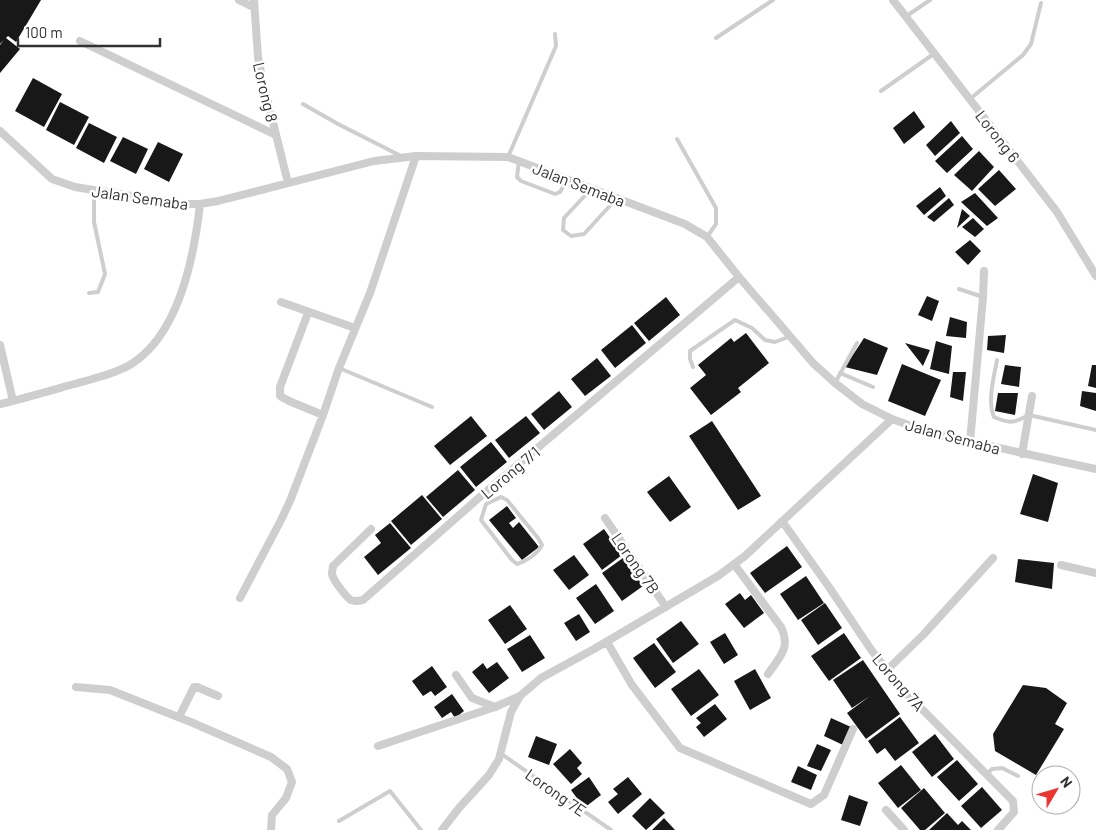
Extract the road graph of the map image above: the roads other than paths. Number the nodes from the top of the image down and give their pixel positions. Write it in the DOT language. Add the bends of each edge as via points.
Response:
graph roads {
  1 [pos="239,0"];
  2 [pos="772,0"];
  3 [pos="893,0"];
  4 [pos="930,0"];
  5 [pos="254,3"];
  6 [pos="1041,3"];
  7 [pos="905,16"];
  8 [pos="555,34"];
  9 [pos="716,38"];
  10 [pos="80,41"];
  11 [pos="935,53"];
  12 [pos="881,91"];
  13 [pos="970,99"];
  14 [pos="303,104"];
  15 [pos="0,131"];
  16 [pos="276,135"];
  17 [pos="677,139"];
  18 [pos="416,156"];
  19 [pos="403,157"];
  20 [pos="508,157"];
  21 [pos="519,161"];
  22 [pos="567,180"];
  23 [pos="288,183"];
  24 [pos="592,188"];
  25 [pos="94,190"];
  26 [pos="617,198"];
  27 [pos="200,204"];
  28 [pos="707,237"];
  29 [pos="984,271"];
  30 [pos="1096,276"];
  31 [pos="739,277"];
  32 [pos="959,289"];
  33 [pos="89,294"];
  34 [pos="983,297"];
  35 [pos="281,302"];
  36 [pos="308,313"];
  37 [pos="355,328"];
  38 [pos="791,336"];
  39 [pos="857,343"];
  40 [pos="0,346"];
  41 [pos="997,360"];
  42 [pos="693,367"];
  43 [pos="339,368"];
  44 [pos="840,373"];
  45 [pos="835,384"];
  46 [pos="873,387"];
  47 [pos="1032,396"];
  48 [pos="13,401"];
  49 [pos="0,404"];
  50 [pos="432,407"];
  51 [pos="1029,414"];
  52 [pos="323,415"];
  53 [pos="892,419"];
  54 [pos="1096,430"];
  55 [pos="970,442"];
  56 [pos="1022,454"];
  57 [pos="1096,468"];
  58 [pos="481,496"];
  59 [pos="486,504"];
  60 [pos="605,518"];
  61 [pos="782,521"];
  62 [pos="371,529"];
  63 [pos="993,558"];
  64 [pos="734,564"];
  65 [pos="1061,566"];
  66 [pos="1096,573"];
  67 [pos="240,598"];
  68 [pos="666,607"];
  69 [pos="606,642"];
  70 [pos="886,670"];
  71 [pos="768,674"];
  72 [pos="456,675"];
  73 [pos="76,687"];
  74 [pos="218,696"];
  75 [pos="520,696"];
  76 [pos="495,707"];
  77 [pos="179,717"];
  78 [pos="853,729"];
  79 [pos="378,746"];
  80 [pos="500,752"];
  81 [pos="986,775"];
  82 [pos="1018,776"];
  83 [pos="886,810"];
  84 [pos="339,821"];
  85 [pos="270,830"];
  86 [pos="421,830"];
  87 [pos="442,830"];
  88 [pos="611,830"];
  89 [pos="904,830"];
  90 [pos="998,830"];
  1 -- 5 [label="street"];
  2 -- 9 [label="lane"];
  3 -- 7 [label="street, Lorong 6"];
  4 -- 7 [label="lane"];
  5 -- 16 [label="street, Lorong 8" via="262,78"];
  6 -- 13 [label="lane" via="1031,44 1023,55"];
  7 -- 11 [label="street, Lorong 6"];
  8 -- 20 [label="lane" via="556,46"];
  10 -- 16 [label="street"];
  11 -- 12 [label="lane"];
  11 -- 13 [label="street, Lorong 6"];
  13 -- 30 [label="street, Lorong 6" via="1057,212"];
  14 -- 19 [label="lane"];
  15 -- 25 [label="street, Jalan Semaba" via="52,179 75,188"];
  16 -- 23 [label="street, Lorong 8"];
  17 -- 28 [label="lane" via="716,208 716,224"];
  18 -- 19 [label="street, Jalan Semaba"];
  18 -- 20 [label="street, Jalan Semaba"];
  18 -- 37 [label="street"];
  19 -- 23 [label="street, Jalan Semaba" via="374,160"];
  20 -- 21 [label="street, Jalan Semaba"];
  21 -- 22 [label="street, Jalan Semaba"];
  21 -- 22 [label="lane" via="517,177 555,194"];
  22 -- 24 [label="street, Jalan Semaba"];
  23 -- 27 [label="street, Jalan Semaba"];
  24 -- 26 [label="street, Jalan Semaba"];
  24 -- 26 [label="lane" via="564,218 563,230 571,236 584,234"];
  25 -- 27 [label="street, Jalan Semaba"];
  25 -- 33 [label="lane" via="94,222 105,274 98,292"];
  26 -- 28 [label="street, Jalan Semaba" via="685,224"];
  27 -- 48 [label="street" via="184,282 168,324 156,343 127,367"];
  28 -- 31 [label="street, Jalan Semaba"];
  29 -- 34 [label="street"];
  31 -- 38 [label="street, Jalan Semaba"];
  31 -- 58 [label="street, Lorong 7/1"];
  32 -- 34 [label="lane"];
  34 -- 55 [label="street"];
  35 -- 36 [label="street"];
  36 -- 37 [label="street"];
  36 -- 52 [label="street" via="280,387 280,396"];
  37 -- 43 [label="street"];
  38 -- 42 [label="lane" via="775,342 765,340 752,328 735,320 690,351"];
  38 -- 45 [label="street, Jalan Semaba"];
  39 -- 44 [label="lane"];
  40 -- 48 [label="street"];
  41 -- 51 [label="lane" via="991,402 994,417 1007,423"];
  43 -- 50 [label="lane"];
  43 -- 52 [label="street"];
  44 -- 45 [label="lane"];
  44 -- 46 [label="lane"];
  45 -- 53 [label="street, Jalan Semaba" via="862,404"];
  47 -- 51 [label="street"];
  48 -- 49 [label="street"];
  51 -- 54 [label="lane"];
  51 -- 56 [label="street"];
  52 -- 67 [label="street" via="282,520"];
  53 -- 55 [label="street, Jalan Semaba" via="930,433"];
  53 -- 61 [label="street"];
  55 -- 56 [label="street, Jalan Semaba"];
  56 -- 57 [label="street, Jalan Semaba"];
  58 -- 59 [label="lane"];
  58 -- 62 [label="street, Lorong 7/1" via="363,600 352,600 332,575 333,566"];
  59 -- 59 [label="lane" via="481,520 512,560 517,564 524,562 539,550 542,545 538,538 506,500 501,497"];
  60 -- 68 [label="street, Lorong 7B"];
  61 -- 64 [label="street"];
  61 -- 70 [label="street, Lorong 7A"];
  63 -- 70 [label="street" via="924,634"];
  64 -- 68 [label="street"];
  64 -- 71 [label="street" via="786,637 786,648"];
  65 -- 66 [label="street"];
  68 -- 69 [label="street"];
  69 -- 75 [label="street" via="541,678"];
  69 -- 78 [label="street" via="632,685 680,748 811,804 824,795"];
  70 -- 81 [label="street, Lorong 7A"];
  72 -- 76 [label="street" via="472,698"];
  73 -- 77 [label="street" via="110,690"];
  74 -- 77 [label="street" via="194,688"];
  75 -- 76 [label="street"];
  75 -- 80 [label="street" via="511,712"];
  76 -- 79 [label="street"];
  77 -- 85 [label="street" via="271,757 287,769 292,782 286,798 272,815"];
  80 -- 87 [label="street" via="489,775"];
  80 -- 88 [label="lane, Lorong 7E"];
  81 -- 82 [label="lane" via="992,769 1002,768"];
  81 -- 90 [label="street, Lorong 7A" via="1014,807 1014,812"];
  83 -- 89 [label="street"];
  84 -- 86 [label="lane" via="390,791"];
}
